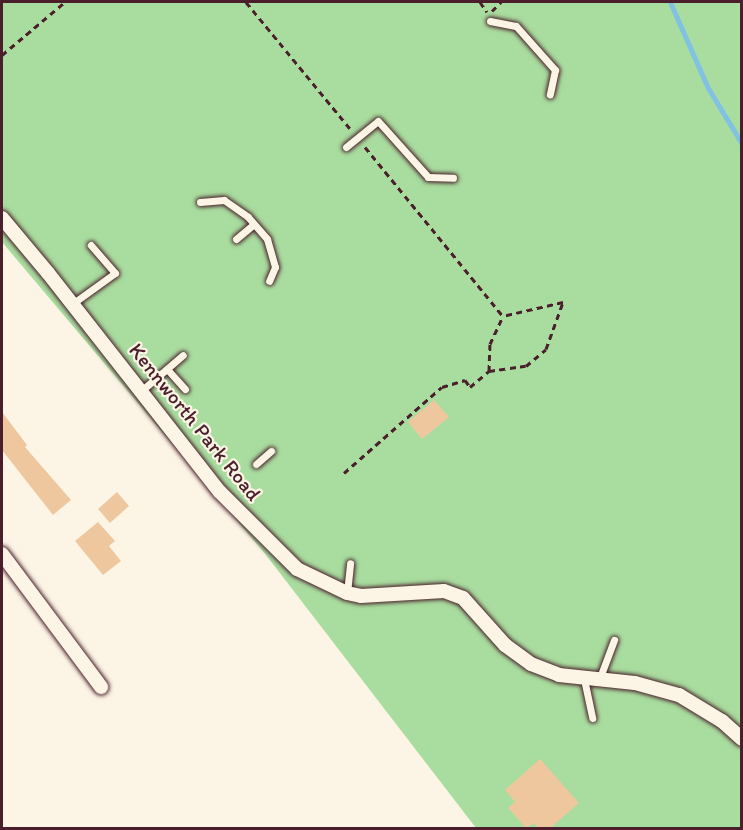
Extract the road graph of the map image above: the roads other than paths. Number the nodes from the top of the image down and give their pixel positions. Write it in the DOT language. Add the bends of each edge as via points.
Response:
graph roads {
  1 [pos="490,21"];
  2 [pos="550,94"];
  3 [pos="346,147"];
  4 [pos="453,178"];
  5 [pos="200,202"];
  6 [pos="2,218"];
  7 [pos="254,224"];
  8 [pos="236,239"];
  9 [pos="91,245"];
  10 [pos="269,280"];
  11 [pos="72,304"];
  12 [pos="183,355"];
  13 [pos="167,369"];
  14 [pos="185,389"];
  15 [pos="141,391"];
  16 [pos="271,451"];
  17 [pos="256,464"];
  18 [pos="2,554"];
  19 [pos="350,563"];
  20 [pos="347,593"];
  21 [pos="615,640"];
  22 [pos="584,679"];
  23 [pos="598,680"];
  24 [pos="101,687"];
  25 [pos="592,718"];
  26 [pos="741,739"];
  1 -- 2 [label="lane" via="516,26 555,70"];
  3 -- 4 [label="lane" via="378,121 428,177"];
  5 -- 7 [label="lane" via="224,200"];
  6 -- 11 [label="street, Kennworth Park Road"];
  7 -- 8 [label="lane"];
  7 -- 10 [label="lane" via="267,239 275,267"];
  9 -- 11 [label="lane" via="115,273"];
  11 -- 15 [label="street, Kennworth Park Road"];
  12 -- 13 [label="lane"];
  13 -- 14 [label="lane"];
  13 -- 15 [label="lane"];
  15 -- 20 [label="street, Kennworth Park Road" via="220,492 280,555 297,569"];
  16 -- 17 [label="lane"];
  18 -- 24 [label="street"];
  19 -- 20 [label="lane"];
  20 -- 22 [label="street, Kennworth Park Road" via="377,596 444,591 463,598 517,655 545,670"];
  21 -- 23 [label="lane"];
  22 -- 23 [label="street, Kennworth Park Road"];
  22 -- 25 [label="lane"];
  23 -- 26 [label="street, Kennworth Park Road" via="635,683 679,695 722,721"];
}
